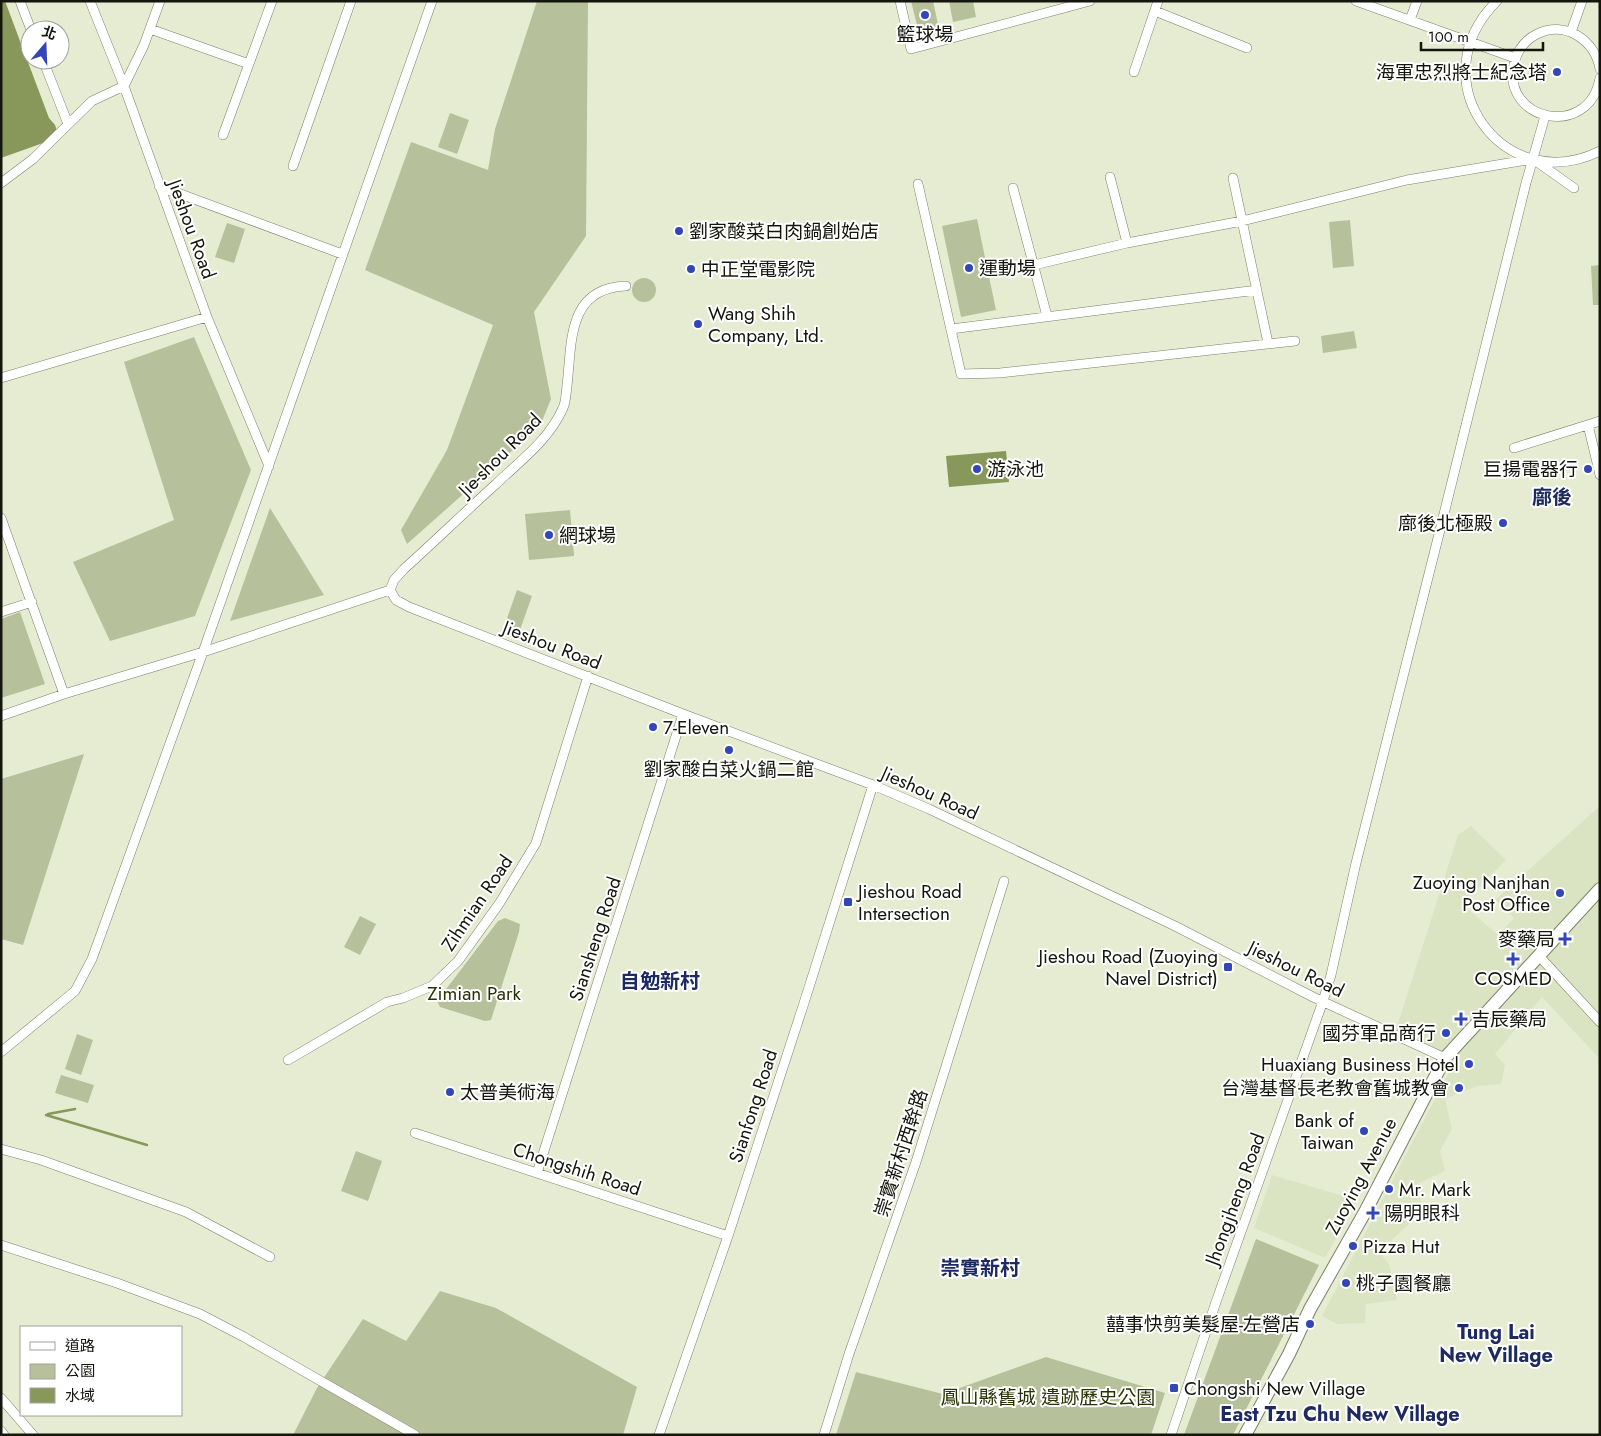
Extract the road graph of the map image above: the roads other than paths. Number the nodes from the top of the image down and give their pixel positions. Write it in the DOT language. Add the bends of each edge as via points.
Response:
graph roads {
  1 [pos="20,1"];
  2 [pos="90,1"];
  3 [pos="160,1"];
  4 [pos="272,1"];
  5 [pos="351,1"];
  6 [pos="432,1"];
  7 [pos="900,1"];
  8 [pos="1090,1"];
  9 [pos="1158,1"];
  10 [pos="1356,1"];
  11 [pos="1417,1"];
  12 [pos="1496,1"];
  13 [pos="1582,1"];
  14 [pos="1154,12"];
  15 [pos="27,20"];
  16 [pos="1410,20"];
  17 [pos="150,29"];
  18 [pos="1571,32"];
  19 [pos="1469,42"];
  20 [pos="1247,48"];
  21 [pos="1515,58"];
  22 [pos="249,64"];
  23 [pos="1600,69"];
  24 [pos="47,70"];
  25 [pos="1134,72"];
  26 [pos="1599,84"];
  27 [pos="124,86"];
  28 [pos="1545,116"];
  29 [pos="68,124"];
  30 [pos="222,135"];
  31 [pos="1600,151"];
  32 [pos="1533,159"];
  33 [pos="293,166"];
  34 [pos="1110,177"];
  35 [pos="1233,178"];
  36 [pos="3,184"];
  37 [pos="918,184"];
  38 [pos="159,186"];
  39 [pos="1014,188"];
  40 [pos="1574,188"];
  41 [pos="1242,221"];
  42 [pos="1127,242"];
  43 [pos="342,254"];
  44 [pos="1034,265"];
  45 [pos="626,286"];
  46 [pos="1257,290"];
  47 [pos="1047,316"];
  48 [pos="207,318"];
  49 [pos="951,329"];
  50 [pos="1296,341"];
  51 [pos="1268,343"];
  52 [pos="1,378"];
  53 [pos="1600,421"];
  54 [pos="1588,425"];
  55 [pos="1514,448"];
  56 [pos="269,466"];
  57 [pos="1600,475"];
  58 [pos="1,518"];
  59 [pos="390,590"];
  60 [pos="32,602"];
  61 [pos="1,612"];
  62 [pos="203,652"];
  63 [pos="588,676"];
  64 [pos="64,694"];
  65 [pos="683,714"];
  66 [pos="1,716"];
  67 [pos="872,785"];
  68 [pos="1004,881"];
  69 [pos="1600,890"];
  70 [pos="1539,956"];
  71 [pos="1323,1001"];
  72 [pos="1600,1022"];
  73 [pos="1,1052"];
  74 [pos="1445,1058"];
  75 [pos="288,1060"];
  76 [pos="415,1133"];
  77 [pos="1,1149"];
  78 [pos="537,1173"];
  79 [pos="728,1236"];
  80 [pos="1,1245"];
  81 [pos="270,1257"];
  82 [pos="1,1398"];
  83 [pos="1,1431"];
  84 [pos="4,1435"];
  85 [pos="33,1435"];
  86 [pos="416,1435"];
  87 [pos="659,1435"];
  88 [pos="824,1435"];
  89 [pos="1171,1435"];
  90 [pos="1245,1435"];
  1 -- 15 [label="street"];
  2 -- 27 [label="street, Jieshou Road"];
  3 -- 17 [label="street"];
  4 -- 22 [label="street"];
  5 -- 33 [label="street"];
  6 -- 43 [label="street"];
  7 -- 8 [label="street" via="911,49"];
  9 -- 14 [label="street"];
  10 -- 16 [label="street"];
  11 -- 16 [label="street"];
  12 -- 19 [label="street" via="1480,20"];
  13 -- 18 [label="street"];
  14 -- 20 [label="street"];
  14 -- 25 [label="street"];
  16 -- 19 [label="street"];
  17 -- 22 [label="street"];
  17 -- 27 [label="street"];
  18 -- 21 [label="street" via="1548,30 1538,34 1524,44"];
  18 -- 23 [label="street" via="1592,48"];
  19 -- 21 [label="street"];
  19 -- 32 [label="street" via="1465,62 1466,84 1471,104 1481,123 1495,139"];
  21 -- 28 [label="street" via="1515,89 1527,106"];
  22 -- 30 [label="street"];
  24 -- 29 [label="street"];
  26 -- 28 [label="street" via="1592,99 1572,115"];
  27 -- 29 [label="street" via="92,101"];
  27 -- 38 [label="street, Jieshou Road"];
  28 -- 32 [label="street, Jhongjheng Road"];
  29 -- 36 [label="street"];
  31 -- 32 [label="street" via="1571,161"];
  32 -- 40 [label="street"];
  32 -- 41 [label="street" via="1407,180"];
  32 -- 71 [label="street, Jhongjheng Road"];
  34 -- 42 [label="street"];
  35 -- 41 [label="street"];
  37 -- 49 [label="street"];
  38 -- 43 [label="street"];
  38 -- 48 [label="street, Jieshou Road"];
  39 -- 44 [label="street"];
  41 -- 42 [label="street"];
  41 -- 46 [label="street"];
  42 -- 44 [label="street"];
  43 -- 56 [label="street"];
  44 -- 47 [label="street"];
  45 -- 59 [label="street, Jie-shou Road" via="601,290 587,301 576,318 564,406 545,438 404,569"];
  46 -- 47 [label="street"];
  46 -- 51 [label="street"];
  47 -- 49 [label="street"];
  48 -- 52 [label="street"];
  48 -- 56 [label="street, Jieshou Road"];
  49 -- 51 [label="street" via="961,374 1000,373"];
  50 -- 51 [label="street"];
  53 -- 54 [label="street"];
  54 -- 55 [label="street"];
  54 -- 57 [label="street"];
  56 -- 62 [label="street"];
  58 -- 60 [label="street"];
  59 -- 62 [label="street"];
  59 -- 63 [label="street, Jieshou Road" via="396,600 409,607"];
  60 -- 61 [label="street"];
  60 -- 64 [label="street"];
  62 -- 64 [label="street"];
  62 -- 73 [label="street" via="92,959 75,991"];
  63 -- 65 [label="street, Jieshou Road"];
  63 -- 75 [label="street, Zihmian Road" via="536,843 499,904 458,961 432,986 387,1002"];
  64 -- 66 [label="street"];
  65 -- 67 [label="street, Jieshou Road"];
  65 -- 78 [label="street, Siansheng Road"];
  67 -- 71 [label="street, Jieshou Road" via="1166,922"];
  67 -- 79 [label="street, Sianfong Road"];
  68 -- 88 [label="street, 崇實新村西幹路" via="913,1170"];
  69 -- 70 [label="street, Zuoying Avenue"];
  70 -- 72 [label="street"];
  70 -- 74 [label="street, Zuoying Avenue"];
  71 -- 74 [label="street, Jieshou Road"];
  71 -- 89 [label="street, Jhongjheng Road"];
  74 -- 90 [label="street, Zuoying Avenue"];
  76 -- 78 [label="street, Chongshih Road"];
  77 -- 81 [label="street" via="186,1212"];
  78 -- 79 [label="street, Chongshih Road"];
  79 -- 87 [label="street, Sianfong Road"];
  80 -- 86 [label="street" via="200,1314"];
  82 -- 85 [label="street"];
  83 -- 84 [label="street"];
}
